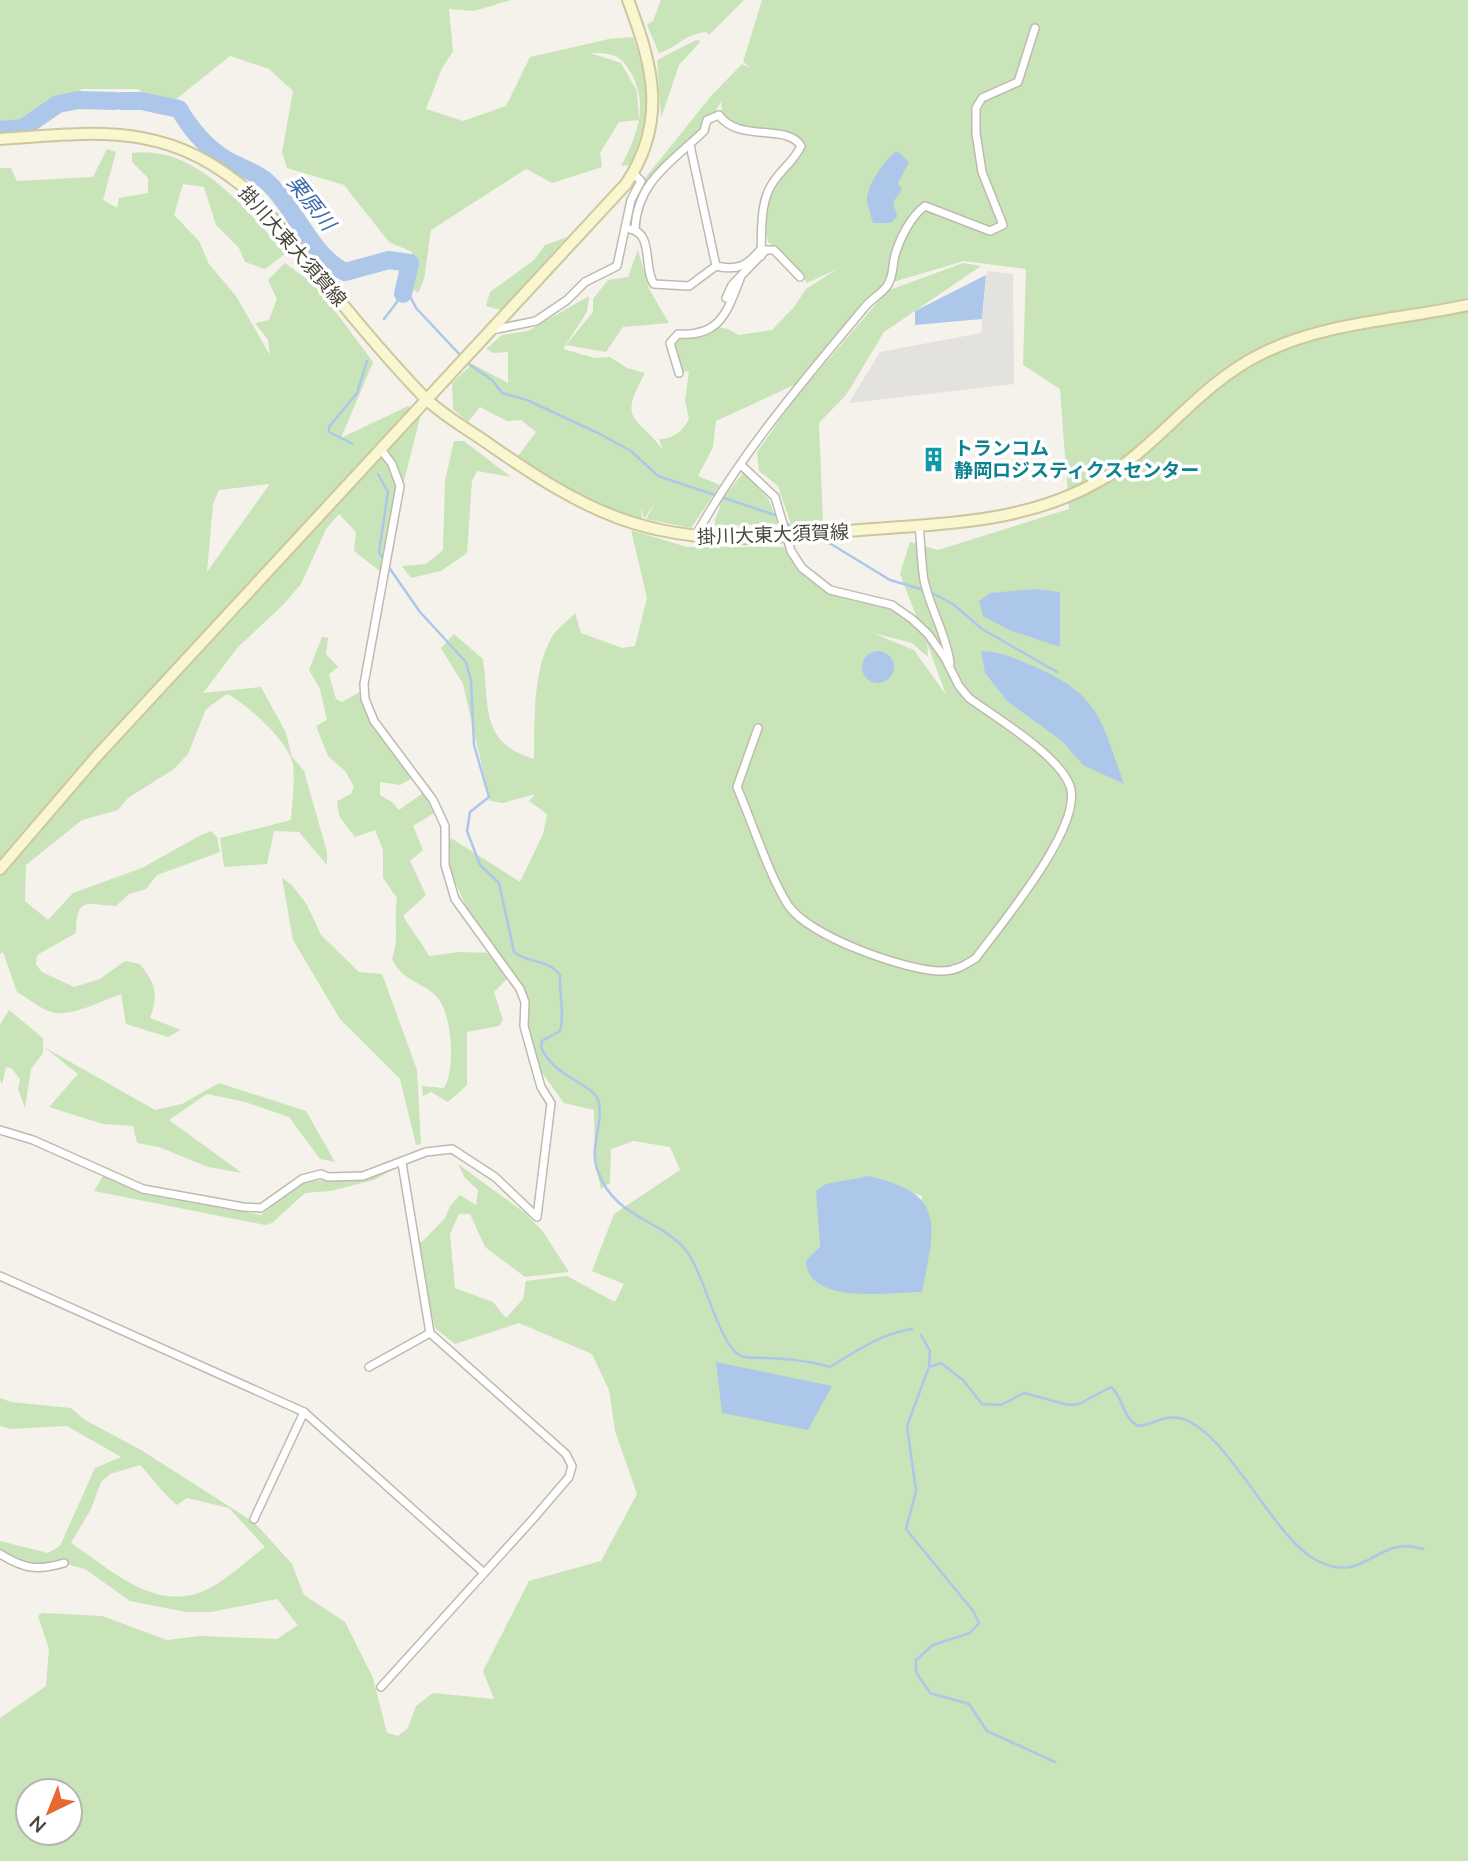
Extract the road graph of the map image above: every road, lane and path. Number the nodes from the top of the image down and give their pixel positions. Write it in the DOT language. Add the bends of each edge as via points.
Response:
graph roads {
  1 [pos="628,0"];
  2 [pos="1035,28"];
  3 [pos="0,139"];
  4 [pos="690,145"];
  5 [pos="633,173"];
  6 [pos="630,229"];
  7 [pos="761,252"];
  8 [pos="716,266"];
  9 [pos="800,276"];
  10 [pos="740,279"];
  11 [pos="726,298"];
  12 [pos="1468,305"];
  13 [pos="490,331"];
  14 [pos="679,373"];
  15 [pos="426,399"];
  16 [pos="380,448"];
  17 [pos="741,465"];
  18 [pos="919,525"];
  19 [pos="694,538"];
  20 [pos="951,670"];
  21 [pos="758,728"];
  22 [pos="0,869"];
  23 [pos="0,1130"];
  24 [pos="402,1163"];
  25 [pos="0,1276"];
  26 [pos="430,1333"];
  27 [pos="369,1367"];
  28 [pos="304,1412"];
  29 [pos="254,1519"];
  30 [pos="0,1554"];
  31 [pos="64,1563"];
  32 [pos="483,1572"];
  33 [pos="381,1687"];
  1 -- 5 [label="main road" via="646,53 654,97 652,127"];
  2 -- 17 [label="street" via="1018,82 982,98 976,108 982,172 1003,225 990,231 925,206 914,214 895,254 887,286 800,386"];
  3 -- 15 [label="main road, 掛川大東大須賀線" via="113,133 171,143 200,155 256,198"];
  4 -- 6 [label="street" via="644,190"];
  4 -- 7 [label="street" via="704,131 707,120 719,115 731,126 765,135 785,134 799,142 796,156 773,181 765,198"];
  4 -- 8 [label="street"];
  5 -- 6 [label="street" via="641,181 631,200"];
  5 -- 13 [label="main road"];
  6 -- 8 [label="street" via="644,240 654,284 688,286"];
  6 -- 13 [label="street" via="612,270 585,282 536,321"];
  7 -- 8 [label="street" via="743,267"];
  7 -- 9 [label="street" via="774,250"];
  7 -- 10 [label="street"];
  10 -- 11 [label="street"];
  10 -- 14 [label="street" via="722,320 696,335 678,334 670,343"];
  12 -- 18 [label="main road, 掛川大東大須賀線" via="1305,334 1226,373 1120,467 1089,487 1017,515"];
  13 -- 15 [label="main road"];
  15 -- 16 [label="main road"];
  15 -- 19 [label="main road, 掛川大東大須賀線" via="539,478 600,513 649,530"];
  16 -- 22 [label="main road" via="96,757"];
  16 -- 24 [label="street" via="400,486 365,699 374,721 433,800 445,826 445,865 455,899 520,989 525,1002 524,1026 541,1087 551,1104 537,1217 495,1177 452,1149"];
  17 -- 19 [label="street"];
  17 -- 20 [label="street" via="775,497 791,551 802,568 830,590 892,605 928,634"];
  18 -- 19 [label="main road, 掛川大東大須賀線, bridge" via="762,538"];
  18 -- 20 [label="street" via="924,579 947,640"];
  20 -- 21 [label="street" via="969,698 1060,769 1071,787 1071,802 1055,849 976,958 958,969 941,971 882,959 844,944 789,906 737,788"];
  23 -- 24 [label="street" via="143,1189 243,1207 261,1208 302,1179 321,1174 363,1176"];
  24 -- 26 [label="street"];
  25 -- 28 [label="street"];
  26 -- 27 [label="street"];
  26 -- 32 [label="street" via="566,1454 572,1465 569,1477"];
  28 -- 29 [label="street"];
  28 -- 32 [label="street"];
  30 -- 31 [label="street" via="28,1569"];
  32 -- 33 [label="street"];
}
